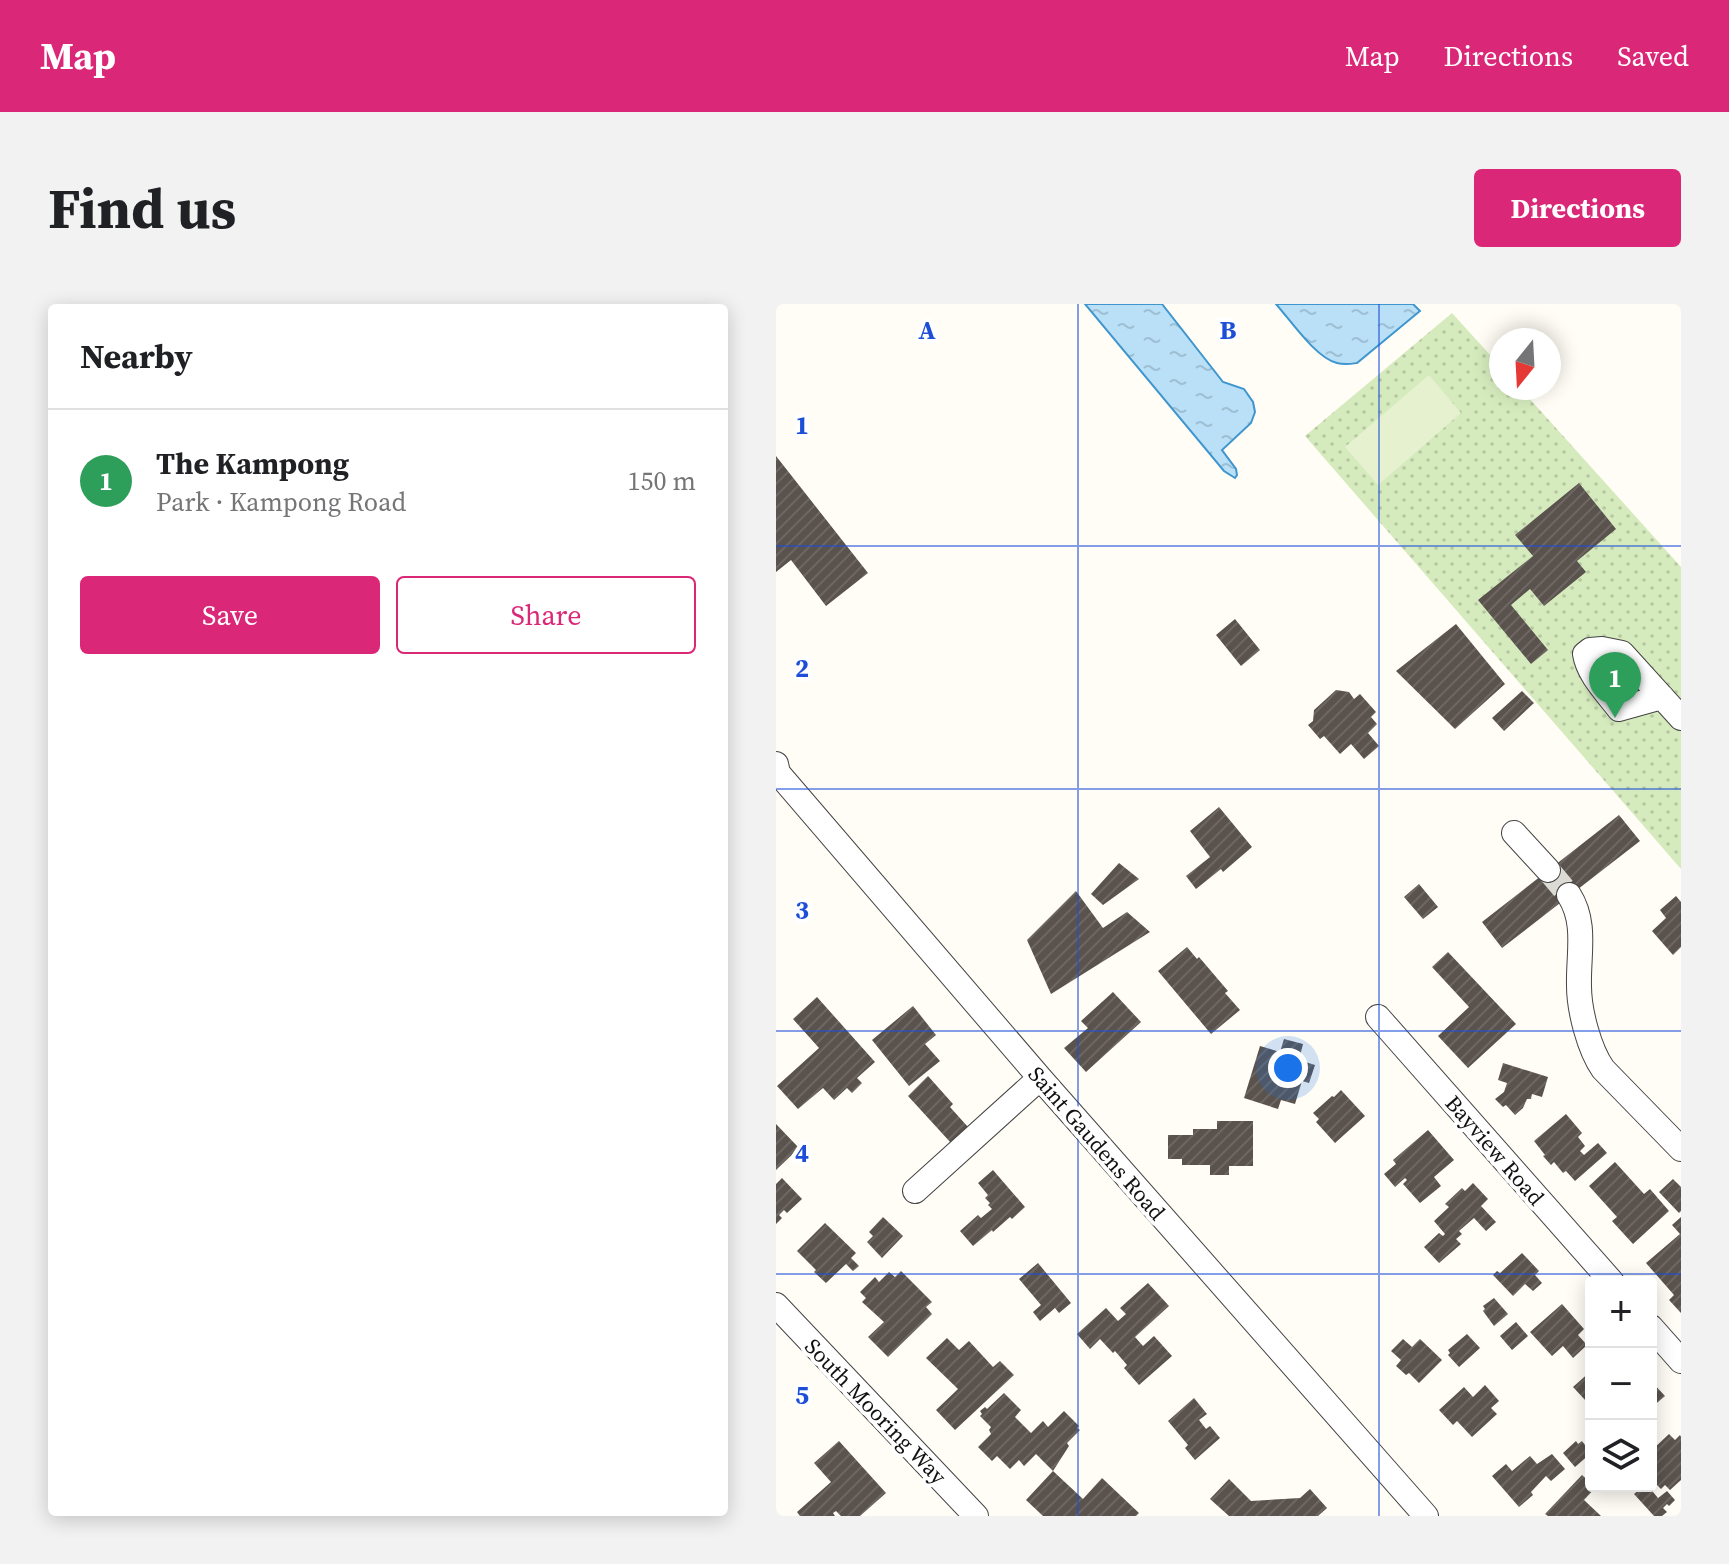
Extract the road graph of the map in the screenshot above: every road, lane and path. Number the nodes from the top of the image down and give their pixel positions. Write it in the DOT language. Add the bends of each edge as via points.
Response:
graph roads {
  1 [pos="1662,697"];
  2 [pos="1681,718"];
  3 [pos="776,764"];
  4 [pos="1514,833"];
  5 [pos="1548,870"];
  6 [pos="1569,895"];
  7 [pos="1378,1017"];
  8 [pos="1040,1078"];
  9 [pos="1681,1149"];
  10 [pos="915,1191"];
  11 [pos="1607,1276"];
  12 [pos="776,1305"];
  13 [pos="1657,1334"];
  14 [pos="1681,1361"];
  15 [pos="976,1516"];
  16 [pos="1426,1516"];
  1 -- 2 [label="street"];
  3 -- 8 [label="street, Saint Gaudens Road" via="778,773"];
  4 -- 5 [label="street"];
  6 -- 9 [label="street" via="1579,918 1579,995 1594,1054"];
  7 -- 11 [label="street, Bayview Road"];
  8 -- 10 [label="street"];
  8 -- 16 [label="street, Saint Gaudens Road"];
  12 -- 15 [label="street, South Mooring Way"];
  13 -- 14 [label="street"];
}
